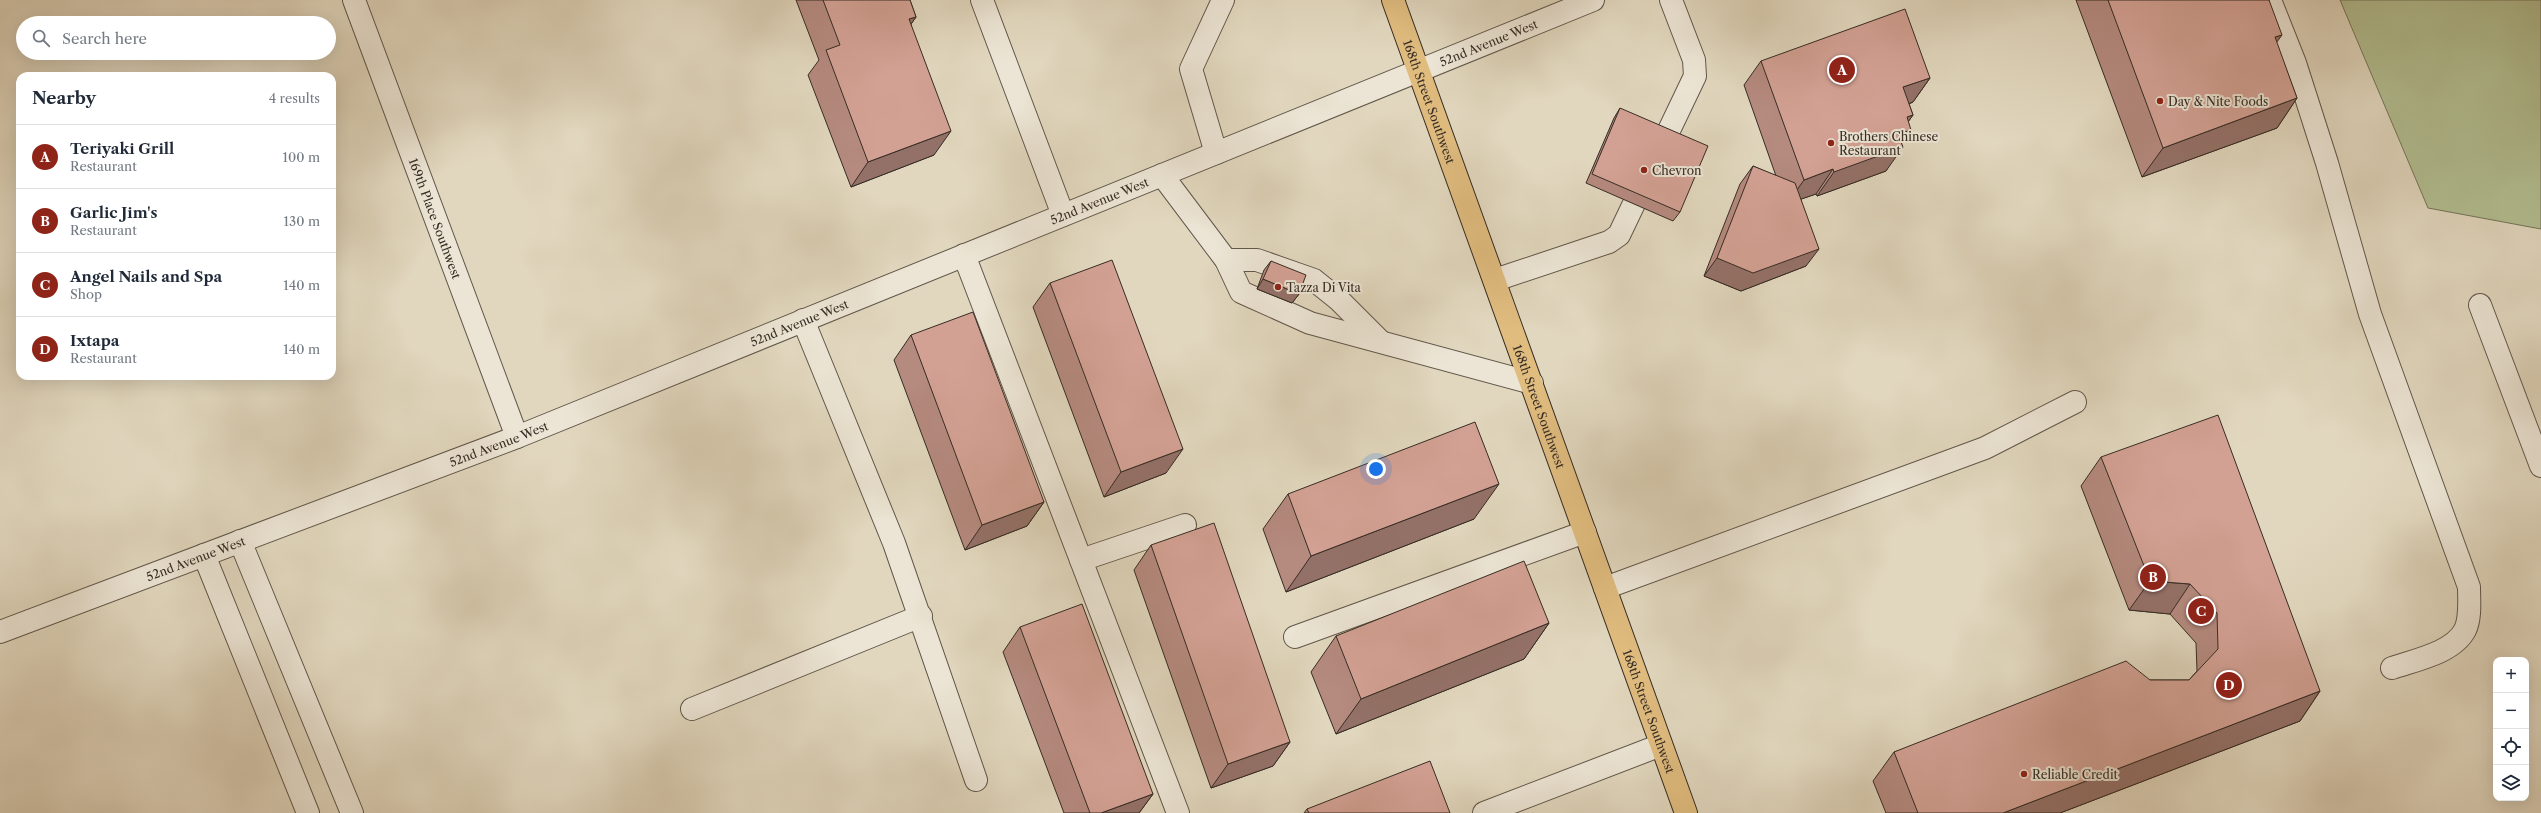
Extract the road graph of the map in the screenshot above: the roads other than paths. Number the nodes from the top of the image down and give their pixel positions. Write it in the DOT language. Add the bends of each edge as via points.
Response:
graph roads {
  1 [pos="354,0"];
  2 [pos="982,0"];
  3 [pos="1223,0"];
  4 [pos="1393,0"];
  5 [pos="1593,0"];
  6 [pos="1671,0"];
  7 [pos="2270,0"];
  8 [pos="1420,70"];
  9 [pos="1216,152"];
  10 [pos="1162,174"];
  11 [pos="1063,215"];
  12 [pos="964,255"];
  13 [pos="1226,260"];
  14 [pos="1494,280"];
  15 [pos="2480,305"];
  16 [pos="804,320"];
  17 [pos="1378,340"];
  18 [pos="1532,383"];
  19 [pos="2075,402"];
  20 [pos="517,437"];
  21 [pos="2541,466"];
  22 [pos="1185,525"];
  23 [pos="1585,532"];
  24 [pos="240,541"];
  25 [pos="204,555"];
  26 [pos="1081,560"];
  27 [pos="1605,588"];
  28 [pos="921,616"];
  29 [pos="0,632"];
  30 [pos="1295,637"];
  31 [pos="2392,668"];
  32 [pos="692,709"];
  33 [pos="1661,745"];
  34 [pos="976,780"];
  35 [pos="308,813"];
  36 [pos="352,813"];
  37 [pos="1178,813"];
  38 [pos="1484,813"];
  39 [pos="1686,813"];
  1 -- 20 [label="street, 169th Place Southwest"];
  2 -- 11 [label="street"];
  3 -- 9 [label="street" via="1191,69"];
  4 -- 8 [label="main road, 168th Street Southwest"];
  5 -- 8 [label="street, 52nd Avenue West"];
  6 -- 14 [label="street" via="1694,60 1695,76 1619,236 1610,242"];
  7 -- 31 [label="street" via="2295,63 2327,163 2370,314 2469,587 2469,609 2465,630 2451,645"];
  8 -- 9 [label="street, 52nd Avenue West"];
  8 -- 14 [label="main road, 168th Street Southwest"];
  9 -- 10 [label="street, 52nd Avenue West"];
  10 -- 11 [label="street, 52nd Avenue West"];
  10 -- 13 [label="street"];
  11 -- 12 [label="street, 52nd Avenue West"];
  12 -- 16 [label="street, 52nd Avenue West"];
  12 -- 26 [label="street"];
  13 -- 17 [label="street" via="1257,260 1314,280 1339,300"];
  13 -- 17 [label="street" via="1241,292 1310,323"];
  14 -- 18 [label="main road, 168th Street Southwest"];
  15 -- 21 [label="street"];
  16 -- 20 [label="street, 52nd Avenue West"];
  16 -- 28 [label="street"];
  17 -- 18 [label="street"];
  18 -- 23 [label="main road, 168th Street Southwest"];
  19 -- 27 [label="street" via="1985,448"];
  20 -- 24 [label="street, 52nd Avenue West"];
  22 -- 26 [label="street"];
  23 -- 27 [label="main road, 168th Street Southwest"];
  23 -- 30 [label="street"];
  24 -- 25 [label="street, 52nd Avenue West"];
  24 -- 36 [label="street"];
  25 -- 29 [label="street, 52nd Avenue West"];
  25 -- 35 [label="street"];
  26 -- 37 [label="street"];
  27 -- 33 [label="main road, 168th Street Southwest"];
  28 -- 32 [label="street"];
  28 -- 34 [label="street"];
  33 -- 38 [label="street"];
  33 -- 39 [label="main road, 168th Street Southwest"];
}
